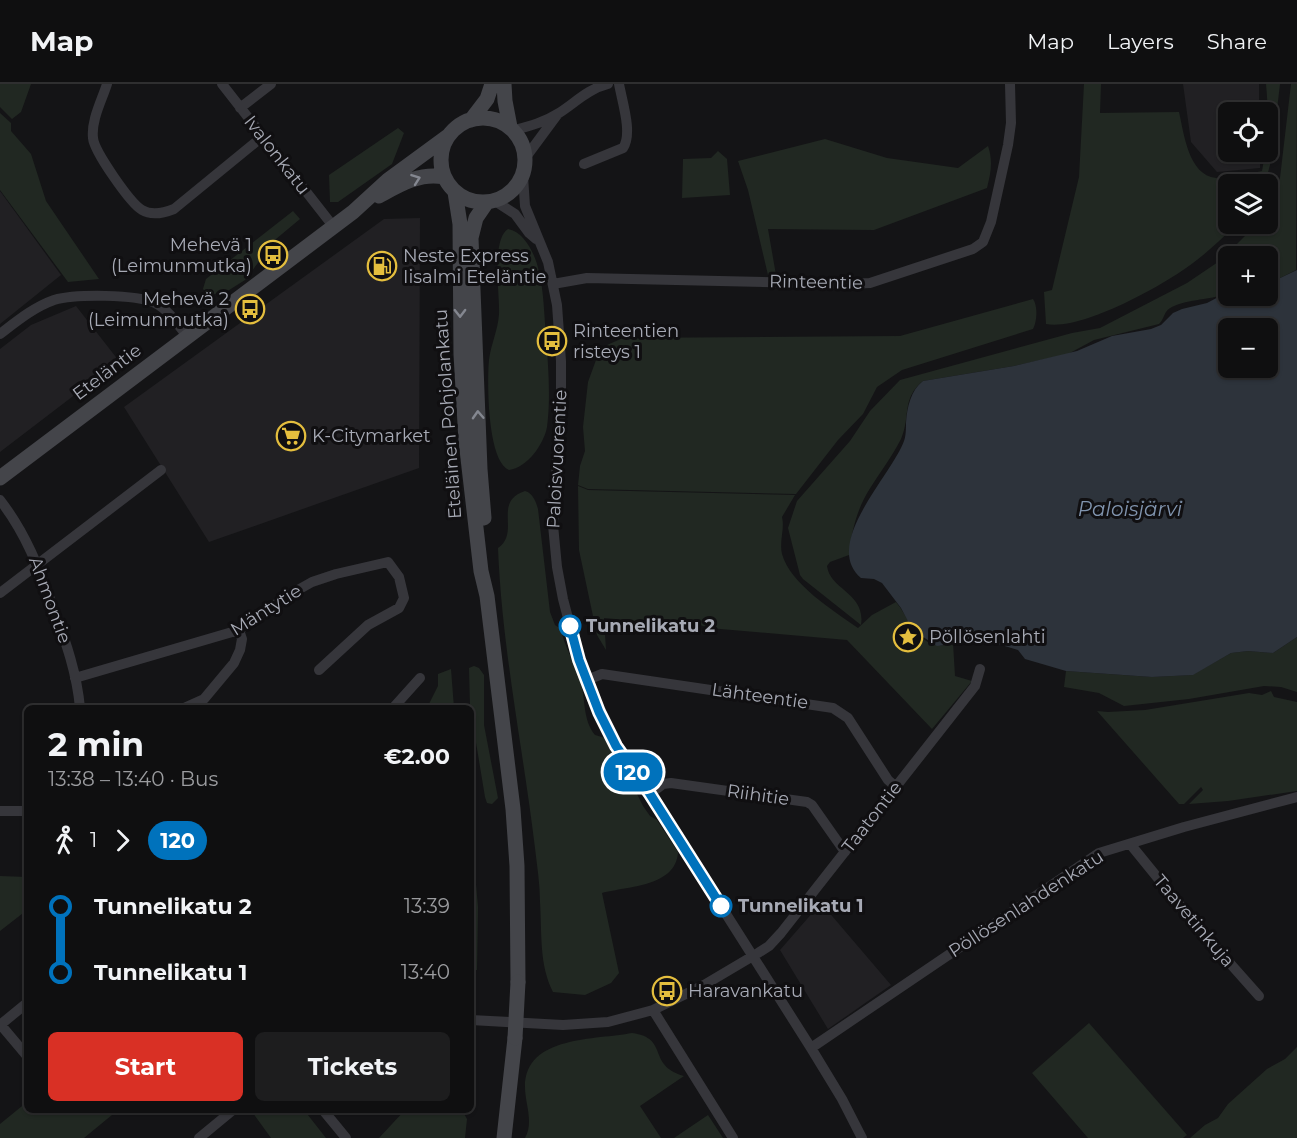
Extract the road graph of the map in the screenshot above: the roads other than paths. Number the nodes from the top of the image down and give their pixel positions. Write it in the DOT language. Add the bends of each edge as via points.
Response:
graph roads {
  1 [pos="107,84"];
  2 [pos="222,84"];
  3 [pos="272,84"];
  4 [pos="492,84"];
  5 [pos="504,84"];
  6 [pos="608,84"];
  7 [pos="619,84"];
  8 [pos="1010,84"];
  9 [pos="240,108"];
  10 [pos="559,113"];
  11 [pos="471,120"];
  12 [pos="512,128"];
  13 [pos="448,136"];
  14 [pos="262,137"];
  15 [pos="526,157"];
  16 [pos="584,164"];
  17 [pos="523,176"];
  18 [pos="444,177"];
  19 [pos="455,192"];
  20 [pos="491,202"];
  21 [pos="353,212"];
  22 [pos="333,226"];
  23 [pos="538,242"];
  24 [pos="553,284"];
  25 [pos="0,334"];
  26 [pos="187,336"];
  27 [pos="161,470"];
  28 [pos="0,478"];
  29 [pos="0,500"];
  30 [pos="38,564"];
  31 [pos="0,593"];
  32 [pos="487,596"];
  33 [pos="239,630"];
  34 [pos="980,669"];
  35 [pos="319,670"];
  36 [pos="75,678"];
  37 [pos="420,678"];
  38 [pos="587,680"];
  39 [pos="208,704"];
  40 [pos="80,705"];
  41 [pos="396,705"];
  42 [pos="896,786"];
  43 [pos="650,794"];
  44 [pos="1297,797"];
  45 [pos="0,811"];
  46 [pos="24,812"];
  47 [pos="1131,845"];
  48 [pos="845,852"];
  49 [pos="753,957"];
  50 [pos="1259,996"];
  51 [pos="24,1005"];
  52 [pos="653,1010"];
  53 [pos="474,1020"];
  54 [pos="0,1024"];
  55 [pos="811,1048"];
  56 [pos="24,1052"];
  57 [pos="229,1113"];
  58 [pos="325,1113"];
  59 [pos="199,1138"];
  60 [pos="346,1138"];
  61 [pos="504,1138"];
  62 [pos="733,1138"];
  63 [pos="862,1138"];
  1 -- 14 [label="street" via="93,139 99,154 134,203 150,213 174,209"];
  2 -- 9 [label="street, Ivalonkatu"];
  3 -- 9 [label="street"];
  4 -- 11 [label="main road" via="487,99"];
  5 -- 12 [label="main road"];
  6 -- 10 [label="street" via="588,92"];
  7 -- 16 [label="street" via="627,143"];
  8 -- 24 [label="street, Rinteentie" via="1011,123 1006,156 987,235 973,249 870,283 586,278"];
  9 -- 14 [label="street, Ivalonkatu"];
  10 -- 12 [label="street" via="538,124"];
  10 -- 15 [label="street"];
  11 -- 12 [label="main road" via="493,119"];
  11 -- 13 [label="main road"];
  12 -- 15 [label="main road"];
  13 -- 18 [label="main road" via="441,157"];
  13 -- 21 [label="main road, Eteläntie" via="388,180"];
  14 -- 22 [label="street, Ivalonkatu"];
  15 -- 17 [label="main road"];
  17 -- 20 [label="main road" via="514,191"];
  17 -- 23 [label="street, Paloisvuorentie" via="525,206"];
  18 -- 19 [label="main road"];
  21 -- 18 [label="main road, Eteläntie, one-way" via="413,179 426,175"];
  19 -- 20 [label="main road" via="470,200"];
  19 -- 32 [label="main road, Eteläinen Pohjolankatu, one-way" via="460,225 466,441"];
  20 -- 23 [label="street, Paloisvuorentie" via="515,214"];
  32 -- 20 [label="main road, Eteläinen Pohjolankatu, one-way" via="471,238 476,218"];
  21 -- 22 [label="main road, Eteläntie"];
  22 -- 26 [label="main road, Eteläntie"];
  23 -- 24 [label="street, Paloisvuorentie"];
  24 -- 38 [label="street, Paloisvuorentie" via="561,361 552,525 562,599"];
  25 -- 26 [label="street" via="25,315 55,300 110,296 156,304"];
  26 -- 28 [label="main road, Eteläntie"];
  27 -- 30 [label="street"];
  29 -- 30 [label="street, Ahmontie" via="15,519"];
  30 -- 31 [label="street"];
  30 -- 36 [label="street, Ahmontie"];
  32 -- 61 [label="main road, Eteläinen Pohjolankatu, bridge" via="517,866 518,982"];
  33 -- 35 [label="street, Mäntytie" via="312,582 388,562 399,577 404,598 399,608 368,625"];
  33 -- 36 [label="street, Mäntytie"];
  33 -- 39 [label="street" via="240,650"];
  34 -- 42 [label="street, Taatontie" via="975,686"];
  36 -- 40 [label="street, Ahmontie"];
  37 -- 41 [label="street"];
  38 -- 42 [label="street, Lähteentie" via="602,674 833,708 848,718 888,780"];
  38 -- 43 [label="street, Paloisvuorentie" via="616,746"];
  42 -- 48 [label="street, Taatontie"];
  43 -- 48 [label="street, Riihitie" via="671,783 807,802"];
  43 -- 49 [label="street, Paloisvuorentie"];
  44 -- 47 [label="street, Pöllösenlahdenkatu"];
  45 -- 46 [label="street"];
  47 -- 50 [label="street, Taavetinkuja"];
  47 -- 55 [label="street, Pöllösenlahdenkatu" via="1099,853"];
  48 -- 49 [label="street, Taatontie" via="781,933"];
  49 -- 52 [label="street, Taatontie"];
  49 -- 55 [label="street, Paloisvuorentie"];
  51 -- 54 [label="street"];
  52 -- 53 [label="street, Taatontie" via="608,1022 563,1025"];
  52 -- 62 [label="street"];
  54 -- 56 [label="street"];
  55 -- 63 [label="street, Paloisvuorentie"];
  57 -- 59 [label="street"];
  58 -- 60 [label="street"];
}
